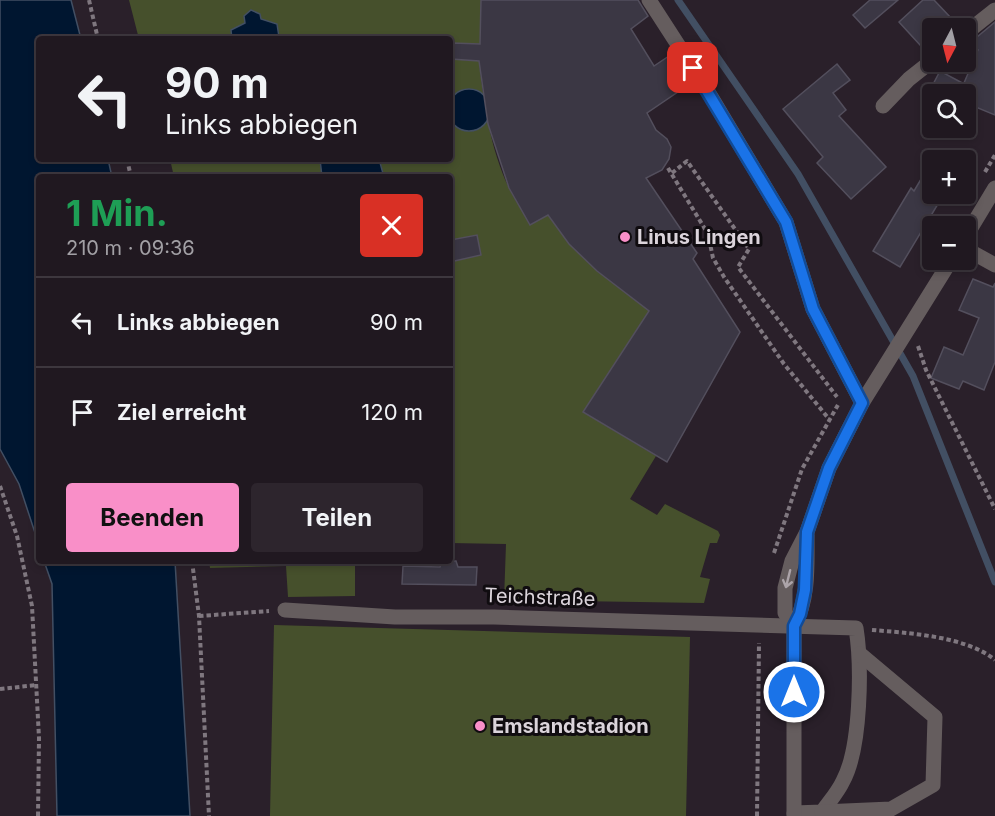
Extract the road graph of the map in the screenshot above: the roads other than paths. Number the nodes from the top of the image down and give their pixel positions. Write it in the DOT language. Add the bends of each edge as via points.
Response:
graph roads {
  1 [pos="649,0"];
  2 [pos="995,10"];
  3 [pos="976,25"];
  4 [pos="922,69"];
  5 [pos="883,106"];
  6 [pos="995,188"];
  7 [pos="976,219"];
  8 [pos="976,255"];
  9 [pos="995,265"];
  10 [pos="945,270"];
  11 [pos="862,403"];
  12 [pos="285,610"];
  13 [pos="794,626"];
  14 [pos="860,654"];
  15 [pos="822,812"];
  16 [pos="794,814"];
  1 -- 11 [label="street" via="786,222 813,309"];
  2 -- 3 [label="street"];
  4 -- 5 [label="street"];
  6 -- 7 [label="street"];
  8 -- 9 [label="street"];
  10 -- 11 [label="street"];
  11 -- 13 [label="street" via="829,468 807,532 805,590"];
  12 -- 13 [label="street, Teichstraße" via="395,617"];
  13 -- 14 [label="street, Teichstraße" via="856,628"];
  13 -- 16 [label="street"];
  14 -- 15 [label="street" via="856,735 844,780"];
  14 -- 15 [label="street" via="935,717 933,785 891,809"];
  15 -- 16 [label="street"];
}
